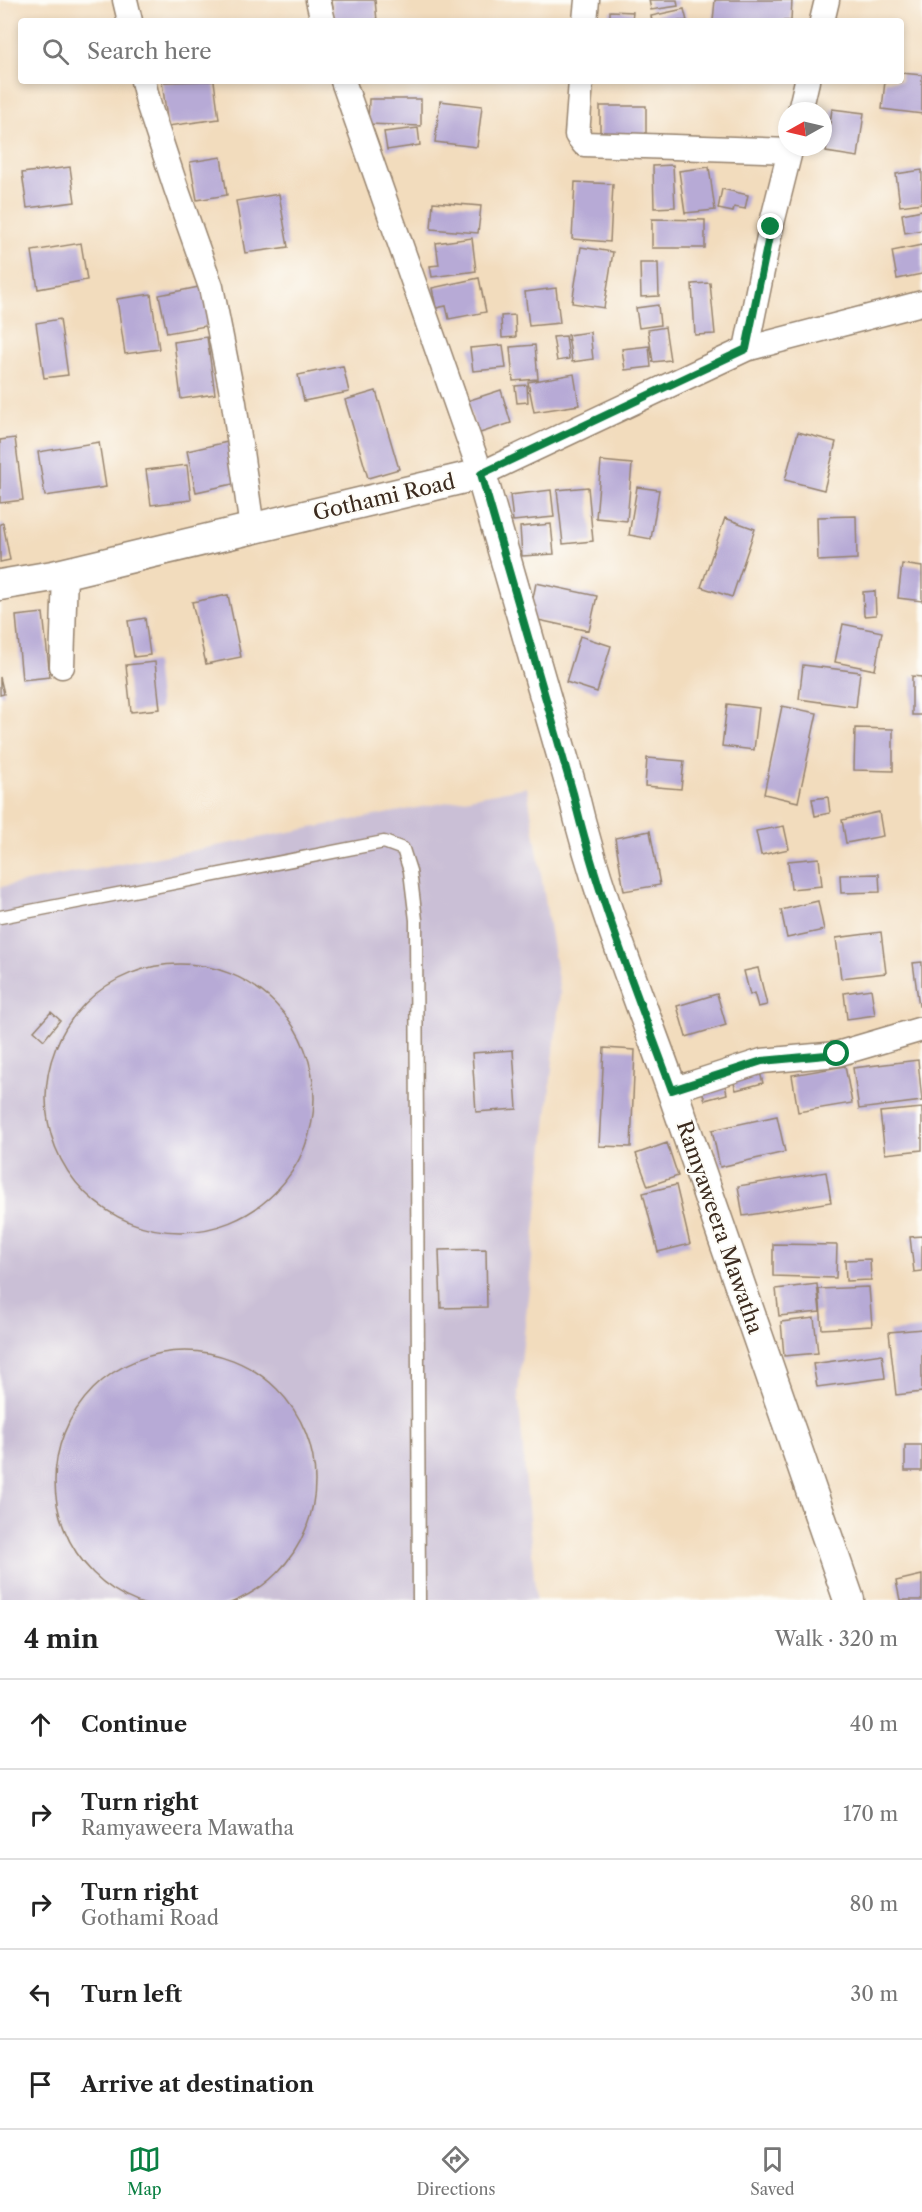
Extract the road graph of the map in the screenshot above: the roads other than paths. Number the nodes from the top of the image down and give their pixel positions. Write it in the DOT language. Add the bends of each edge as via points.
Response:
graph roads {
  1 [pos="125,0"];
  2 [pos="318,0"];
  3 [pos="587,0"];
  4 [pos="827,0"];
  5 [pos="129,18"];
  6 [pos="322,18"];
  7 [pos="585,18"];
  8 [pos="823,18"];
  9 [pos="144,84"];
  10 [pos="344,84"];
  11 [pos="581,84"];
  12 [pos="806,84"];
  13 [pos="802,102"];
  14 [pos="778,149"];
  15 [pos="789,156"];
  16 [pos="922,303"];
  17 [pos="746,349"];
  18 [pos="481,474"];
  19 [pos="252,528"];
  20 [pos="64,573"];
  21 [pos="0,585"];
  22 [pos="62,666"];
  23 [pos="0,917"];
  24 [pos="922,1029"];
  25 [pos="672,1090"];
  26 [pos="419,1600"];
  27 [pos="849,1600"];
  1 -- 5 [label="street"];
  2 -- 6 [label="street"];
  3 -- 7 [label="street"];
  4 -- 8 [label="street"];
  9 -- 19 [label="street" via="212,286"];
  10 -- 18 [label="street"];
  11 -- 14 [label="street" via="577,135 584,144"];
  12 -- 13 [label="street"];
  15 -- 17 [label="street"];
  16 -- 17 [label="street, Gothami Road"];
  17 -- 18 [label="street, Gothami Road"];
  18 -- 19 [label="street, Gothami Road"];
  18 -- 25 [label="street, Ramyaweera Mawatha" via="582,832"];
  19 -- 20 [label="street, Gothami Road"];
  20 -- 21 [label="street, Gothami Road"];
  20 -- 22 [label="street"];
  23 -- 26 [label="lane" via="384,842 403,849 416,920"];
  24 -- 25 [label="street" via="837,1054 762,1061"];
  25 -- 27 [label="street, Ramyaweera Mawatha"];
}
